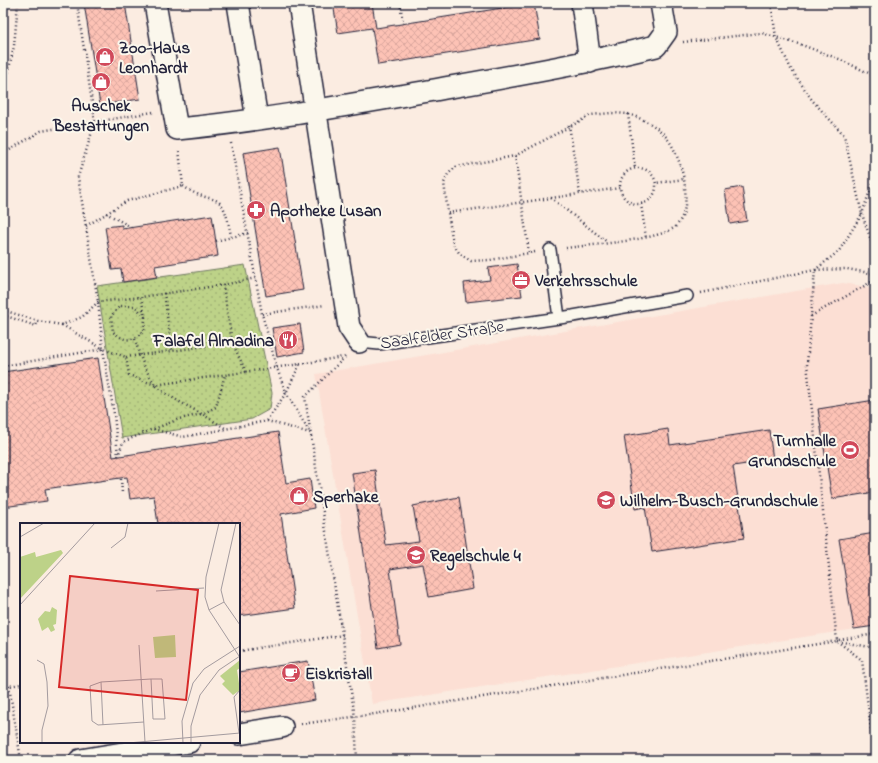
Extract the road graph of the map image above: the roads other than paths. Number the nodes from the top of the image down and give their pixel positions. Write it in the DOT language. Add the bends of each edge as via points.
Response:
graph roads {
  1 [pos="155,3"];
  2 [pos="238,3"];
  3 [pos="299,3"];
  4 [pos="582,3"];
  5 [pos="661,3"];
  6 [pos="590,62"];
  7 [pos="315,111"];
  8 [pos="257,119"];
  9 [pos="550,250"];
  10 [pos="687,296"];
  11 [pos="559,318"];
  12 [pos="359,342"];
  13 [pos="282,727"];
  14 [pos="240,734"];
  15 [pos="183,743"];
  16 [pos="80,760"];
  1 -- 8 [label="street" via="177,129"];
  2 -- 8 [label="street"];
  3 -- 7 [label="street, Saalfelder Straße"];
  4 -- 6 [label="street"];
  5 -- 6 [label="street" via="666,32 656,46"];
  6 -- 7 [label="street"];
  7 -- 8 [label="street"];
  7 -- 12 [label="street, Saalfelder Straße" via="349,327"];
  9 -- 11 [label="lane"];
  10 -- 11 [label="lane, Saalfelder Straße"];
  11 -- 12 [label="lane, Saalfelder Straße" via="379,344"];
  13 -- 14 [label="street"];
  15 -- 16 [label="street"];
}
